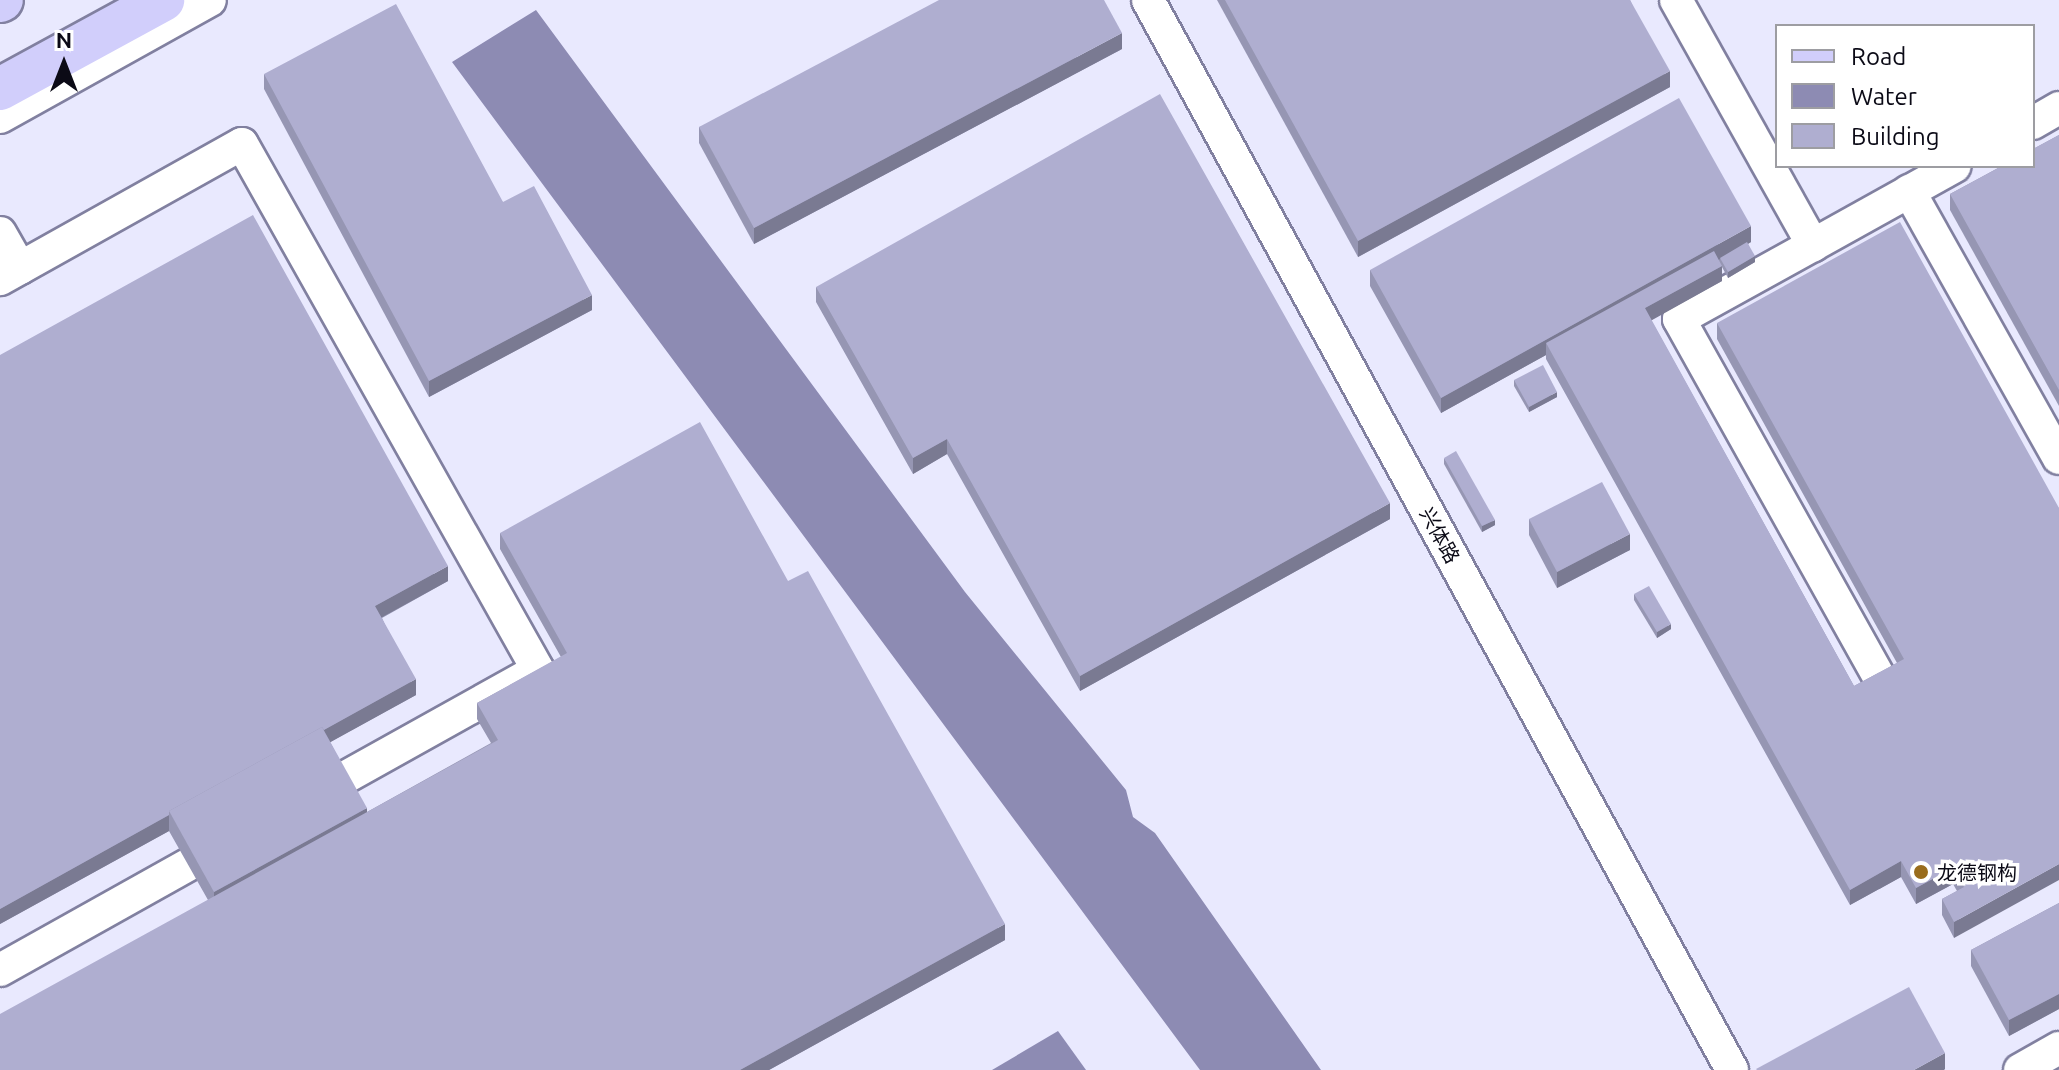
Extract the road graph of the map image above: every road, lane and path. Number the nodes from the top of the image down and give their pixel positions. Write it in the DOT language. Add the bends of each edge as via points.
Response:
graph roads {
  1 [pos="163,0"];
  2 [pos="210,0"];
  3 [pos="1148,0"];
  4 [pos="1676,0"];
  5 [pos="0,89"];
  6 [pos="2059,108"];
  7 [pos="0,117"];
  8 [pos="2035,122"];
  9 [pos="1951,168"];
  10 [pos="1909,191"];
  11 [pos="0,233"];
  12 [pos="1813,245"];
  13 [pos="10,273"];
  14 [pos="2059,458"];
  15 [pos="1879,677"];
  16 [pos="340,780"];
  17 [pos="188,865"];
  18 [pos="0,970"];
  19 [pos="2059,1048"];
  20 [pos="1732,1070"];
  21 [pos="2020,1070"];
  1 -- 5 [label="main road"];
  2 -- 7 [label="street"];
  3 -- 20 [label="street, 兴体路"];
  4 -- 12 [label="street"];
  6 -- 8 [label="street"];
  9 -- 10 [label="street"];
  10 -- 12 [label="street"];
  10 -- 14 [label="street"];
  11 -- 13 [label="street"];
  12 -- 15 [label="street" via="1679,319"];
  13 -- 16 [label="street" via="242,144 538,670"];
  17 -- 18 [label="street"];
  19 -- 21 [label="street"];
}
